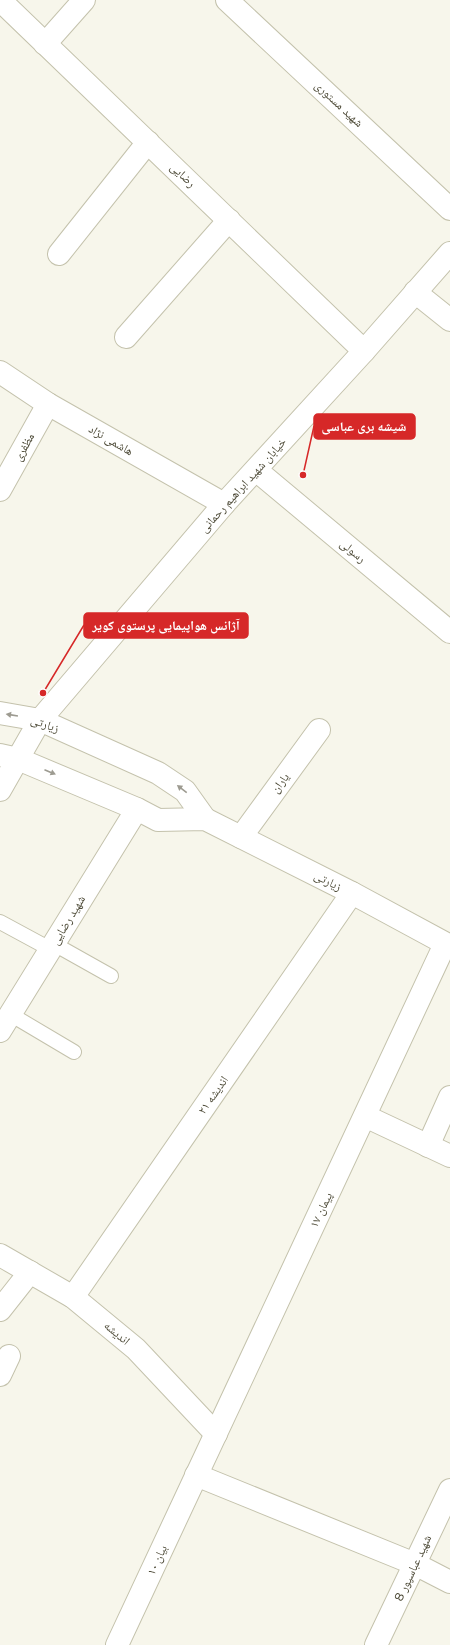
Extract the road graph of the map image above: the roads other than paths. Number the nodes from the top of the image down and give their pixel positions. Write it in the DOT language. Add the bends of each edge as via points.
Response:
graph roads {
  1 [pos="0,0"];
  2 [pos="84,0"];
  3 [pos="227,0"];
  4 [pos="45,44"];
  5 [pos="148,142"];
  6 [pos="450,209"];
  7 [pos="229,220"];
  8 [pos="450,253"];
  9 [pos="59,254"];
  10 [pos="415,292"];
  11 [pos="450,320"];
  12 [pos="126,337"];
  13 [pos="364,351"];
  14 [pos="0,372"];
  15 [pos="48,404"];
  16 [pos="256,470"];
  17 [pos="0,490"];
  18 [pos="224,504"];
  19 [pos="450,632"];
  20 [pos="0,713"];
  21 [pos="40,720"];
  22 [pos="319,730"];
  23 [pos="9,757"];
  24 [pos="0,790"];
  25 [pos="137,809"];
  26 [pos="205,819"];
  27 [pos="241,837"];
  28 [pos="352,893"];
  29 [pos="0,922"];
  30 [pos="448,945"];
  31 [pos="52,947"];
  32 [pos="111,976"];
  33 [pos="5,1022"];
  34 [pos="74,1052"];
  35 [pos="450,1097"];
  36 [pos="365,1116"];
  37 [pos="428,1146"];
  38 [pos="450,1156"];
  39 [pos="0,1255"];
  40 [pos="30,1272"];
  41 [pos="73,1297"];
  42 [pos="0,1310"];
  43 [pos="216,1434"];
  44 [pos="196,1475"];
  45 [pos="450,1490"];
  46 [pos="415,1564"];
  47 [pos="450,1582"];
  48 [pos="117,1645"];
  49 [pos="376,1645"];
  1 -- 4 [label="street, رضایی"];
  2 -- 4 [label="street"];
  3 -- 6 [label="street, شهید مستوری"];
  4 -- 5 [label="street, رضایی"];
  5 -- 7 [label="street, رضایی"];
  5 -- 9 [label="street"];
  7 -- 12 [label="street"];
  7 -- 13 [label="street, رضایی"];
  8 -- 10 [label="street, خیابان شهید ابراهیم رحمانی"];
  10 -- 11 [label="street"];
  10 -- 13 [label="street, خیابان شهید ابراهیم رحمانی"];
  13 -- 16 [label="street, خیابان شهید ابراهیم رحمانی"];
  14 -- 15 [label="street, هاشمی نژاد"];
  15 -- 17 [label="street, مظفری"];
  15 -- 18 [label="street, هاشمی نژاد"];
  16 -- 18 [label="street, خیابان شهید ابراهیم رحمانی"];
  16 -- 19 [label="street, رسولی"];
  18 -- 21 [label="street, خیابان شهید ابراهیم رحمانی"];
  21 -- 20 [label="street, زیارتی, one-way"];
  21 -- 23 [label="street, خیابان شهید ابراهیم رحمانی"];
  26 -- 21 [label="street, زیارتی, one-way" via="186,791 158,773"];
  22 -- 27 [label="street, یاران"];
  23 -- 24 [label="street, خیابان شهید ابراهیم رحمانی"];
  23 -- 25 [label="street, زیارتی, one-way"];
  25 -- 26 [label="street, زیارتی" via="158,820"];
  25 -- 31 [label="street, شهید رضایی"];
  26 -- 27 [label="street, زیارتی"];
  27 -- 28 [label="street, زیارتی"];
  28 -- 30 [label="street, زیارتی"];
  28 -- 41 [label="street, اندیشه ۲۱"];
  29 -- 31 [label="lane"];
  30 -- 36 [label="street, پیمان ۱۷"];
  31 -- 32 [label="lane"];
  31 -- 33 [label="street, شهید رضایی"];
  33 -- 34 [label="lane"];
  35 -- 37 [label="street"];
  36 -- 37 [label="street"];
  36 -- 43 [label="street, پیمان ۱۷"];
  37 -- 38 [label="street"];
  39 -- 40 [label="street, اندیشه"];
  40 -- 41 [label="street, اندیشه"];
  40 -- 42 [label="street"];
  41 -- 43 [label="street, اندیشه" via="136,1349"];
  43 -- 44 [label="street, پیمان ۱۷"];
  44 -- 46 [label="street"];
  44 -- 48 [label="street, بیان ۱۰"];
  45 -- 46 [label="street, شهید عباسپور 8"];
  46 -- 47 [label="street"];
  46 -- 49 [label="street, شهید عباسپور 8"];
}
